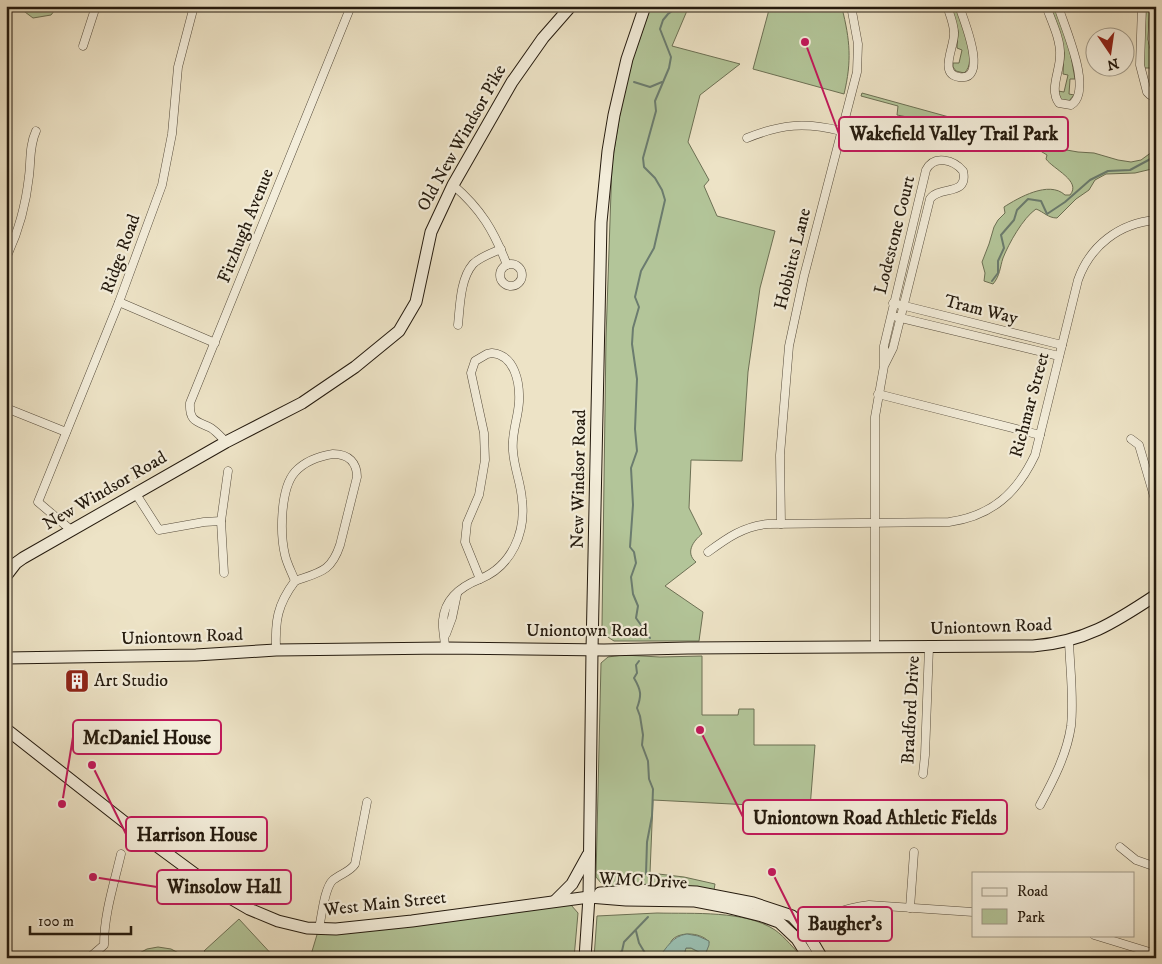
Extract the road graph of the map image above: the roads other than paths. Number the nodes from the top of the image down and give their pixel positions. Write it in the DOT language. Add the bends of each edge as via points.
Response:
graph roads {
  1 [pos="96,6"];
  2 [pos="194,6"];
  3 [pos="351,6"];
  4 [pos="359,6"];
  5 [pos="367,6"];
  6 [pos="571,6"];
  7 [pos="646,6"];
  8 [pos="851,6"];
  9 [pos="947,6"];
  10 [pos="959,6"];
  11 [pos="1046,6"];
  12 [pos="1058,6"];
  13 [pos="1142,6"];
  14 [pos="1154,6"];
  15 [pos="83,46"];
  16 [pos="1156,55"];
  17 [pos="1156,96"];
  18 [pos="36,131"];
  19 [pos="841,131"];
  20 [pos="747,138"];
  21 [pos="454,185"];
  22 [pos="1156,220"];
  23 [pos="501,249"];
  24 [pos="6,258"];
  25 [pos="507,265"];
  26 [pos="119,302"];
  27 [pos="893,303"];
  28 [pos="904,306"];
  29 [pos="890,315"];
  30 [pos="902,318"];
  31 [pos="458,325"];
  32 [pos="215,343"];
  33 [pos="1062,345"];
  34 [pos="1059,356"];
  35 [pos="884,366"];
  36 [pos="878,394"];
  37 [pos="6,408"];
  38 [pos="66,432"];
  39 [pos="1040,435"];
  40 [pos="1131,439"];
  41 [pos="226,442"];
  42 [pos="228,471"];
  43 [pos="136,494"];
  44 [pos="1156,503"];
  45 [pos="221,521"];
  46 [pos="780,524"];
  47 [pos="874,524"];
  48 [pos="71,530"];
  49 [pos="708,552"];
  50 [pos="6,555"];
  51 [pos="16,563"];
  52 [pos="224,573"];
  53 [pos="6,576"];
  54 [pos="480,578"];
  55 [pos="295,581"];
  56 [pos="1156,594"];
  57 [pos="1069,641"];
  58 [pos="445,642"];
  59 [pos="875,647"];
  60 [pos="930,647"];
  61 [pos="276,650"];
  62 [pos="592,650"];
  63 [pos="6,658"];
  64 [pos="6,729"];
  65 [pos="923,774"];
  66 [pos="367,802"];
  67 [pos="1040,805"];
  68 [pos="1120,847"];
  69 [pos="590,852"];
  70 [pos="914,852"];
  71 [pos="121,854"];
  72 [pos="1156,867"];
  73 [pos="589,897"];
  74 [pos="555,901"];
  75 [pos="910,908"];
  76 [pos="972,912"];
  77 [pos="319,928"];
  78 [pos="806,931"];
  79 [pos="1097,936"];
  80 [pos="797,938"];
  81 [pos="1156,954"];
  82 [pos="90,958"];
  83 [pos="585,958"];
  84 [pos="809,958"];
  85 [pos="822,958"];
  1 -- 15 [label="street"];
  2 -- 26 [label="street, Ridge Road" via="178,67 173,132 162,185"];
  3 -- 32 [label="street, Fitzhugh Avenue"];
  4 -- 5 [label="street"];
  6 -- 21 [label="main road, Old New Windsor Pike" via="516,76"];
  7 -- 62 [label="main road, New Windsor Road" via="627,59 604,182"];
  8 -- 19 [label="street, Hobbitts Lane" via="858,57 852,96"];
  9 -- 10 [label="street" via="954,31 948,65 951,73 964,77 972,70 974,57"];
  11 -- 12 [label="street" via="1061,53 1054,97 1058,103 1071,104 1078,99 1078,69"];
  13 -- 17 [label="street" via="1140,65 1147,92"];
  14 -- 16 [label="street" via="1152,39"];
  18 -- 24 [label="street" via="24,207"];
  19 -- 20 [label="street" via="794,125"];
  19 -- 46 [label="street, Hobbitts Lane" via="789,346 780,455"];
  21 -- 23 [label="street" via="485,218"];
  21 -- 41 [label="main road, Old New Windsor Pike" via="432,232 416,302 399,331 355,367 302,403"];
  22 -- 33 [label="street, Richmar Street" via="1121,229 1104,240 1090,256 1078,280"];
  23 -- 25 [label="street"];
  23 -- 31 [label="street" via="480,259 469,270"];
  26 -- 32 [label="street"];
  26 -- 38 [label="street, Ridge Road"];
  27 -- 28 [label="street, Tram Way"];
  27 -- 28 [label="street, Lodestone Court" via="926,170 934,161 955,164 963,171 964,180 956,189 938,192 930,198"];
  27 -- 29 [label="street, Lodestone Court"];
  28 -- 30 [label="street, Lodestone Court"];
  28 -- 33 [label="street, Tram Way"];
  29 -- 30 [label="street, Tram Way"];
  29 -- 35 [label="street, Lodestone Court"];
  30 -- 34 [label="street, Tram Way"];
  30 -- 35 [label="street, Lodestone Court"];
  32 -- 41 [label="street, Fitzhugh Avenue" via="192,397 190,410 195,421 213,429"];
  33 -- 34 [label="street, Richmar Street"];
  34 -- 39 [label="street, Richmar Street"];
  35 -- 36 [label="street, Lodestone Court"];
  36 -- 39 [label="street"];
  36 -- 47 [label="street, Lodestone Court" via="874,417"];
  37 -- 38 [label="street"];
  38 -- 48 [label="street, Ridge Road" via="38,502"];
  39 -- 47 [label="street, Richmar Street" via="1028,471 1009,496 978,516 949,522"];
  40 -- 44 [label="street" via="1139,445"];
  41 -- 43 [label="main road, New Windsor Road"];
  42 -- 45 [label="street"];
  43 -- 45 [label="street" via="160,530"];
  43 -- 48 [label="main road, New Windsor Road"];
  45 -- 52 [label="street"];
  46 -- 47 [label="street, Richmar Street"];
  46 -- 49 [label="street, Richmar Street" via="762,525 732,534"];
  47 -- 59 [label="street, Lodestone Court"];
  48 -- 51 [label="main road, New Windsor Road"];
  50 -- 51 [label="main road"];
  51 -- 53 [label="main road, New Windsor Road"];
  54 -- 54 [label="street" via="497,570 510,556 521,530 523,513 512,439 519,401 517,383 508,360 492,353 475,362 471,373 484,433 485,460 482,485 467,523 464,542"];
  54 -- 58 [label="street" via="465,585 452,598 444,614"];
  55 -- 55 [label="street" via="330,566 337,555 357,477 355,464 343,455 329,455 310,461 296,471 288,484 284,545"];
  55 -- 61 [label="street" via="278,609"];
  56 -- 57 [label="main road, Uniontown Road" via="1104,627"];
  57 -- 60 [label="main road, Uniontown Road" via="1033,646"];
  57 -- 67 [label="street" via="1069,735 1052,784"];
  58 -- 61 [label="main road, Uniontown Road"];
  58 -- 62 [label="main road, Uniontown Road"];
  59 -- 60 [label="main road, Uniontown Road"];
  59 -- 62 [label="main road, Uniontown Road"];
  60 -- 65 [label="street, Bradford Drive"];
  61 -- 63 [label="main road, Uniontown Road" via="196,655"];
  62 -- 69 [label="main road, New Windsor Road"];
  64 -- 77 [label="main road, West Main Street" via="218,891 278,921"];
  66 -- 77 [label="street" via="355,864 328,885"];
  68 -- 72 [label="street" via="1136,860"];
  69 -- 73 [label="main road, New Windsor Road"];
  69 -- 74 [label="main road" via="572,884"];
  70 -- 75 [label="street"];
  71 -- 82 [label="street" via="105,924 104,945"];
  73 -- 74 [label="main road, West Main Street"];
  73 -- 78 [label="main road, WMC Drive" via="622,891 696,892 753,903 792,916"];
  73 -- 80 [label="main road, WMC Drive" via="695,901 726,907 779,922"];
  73 -- 83 [label="main road, New Windsor Road"];
  74 -- 77 [label="main road, West Main Street" via="367,926"];
  75 -- 76 [label="street"];
  75 -- 78 [label="street" via="858,906 836,912"];
  78 -- 80 [label="street"];
  78 -- 85 [label="main road, WMC Drive"];
  79 -- 81 [label="street"];
  80 -- 84 [label="main road, WMC Drive"];
}
